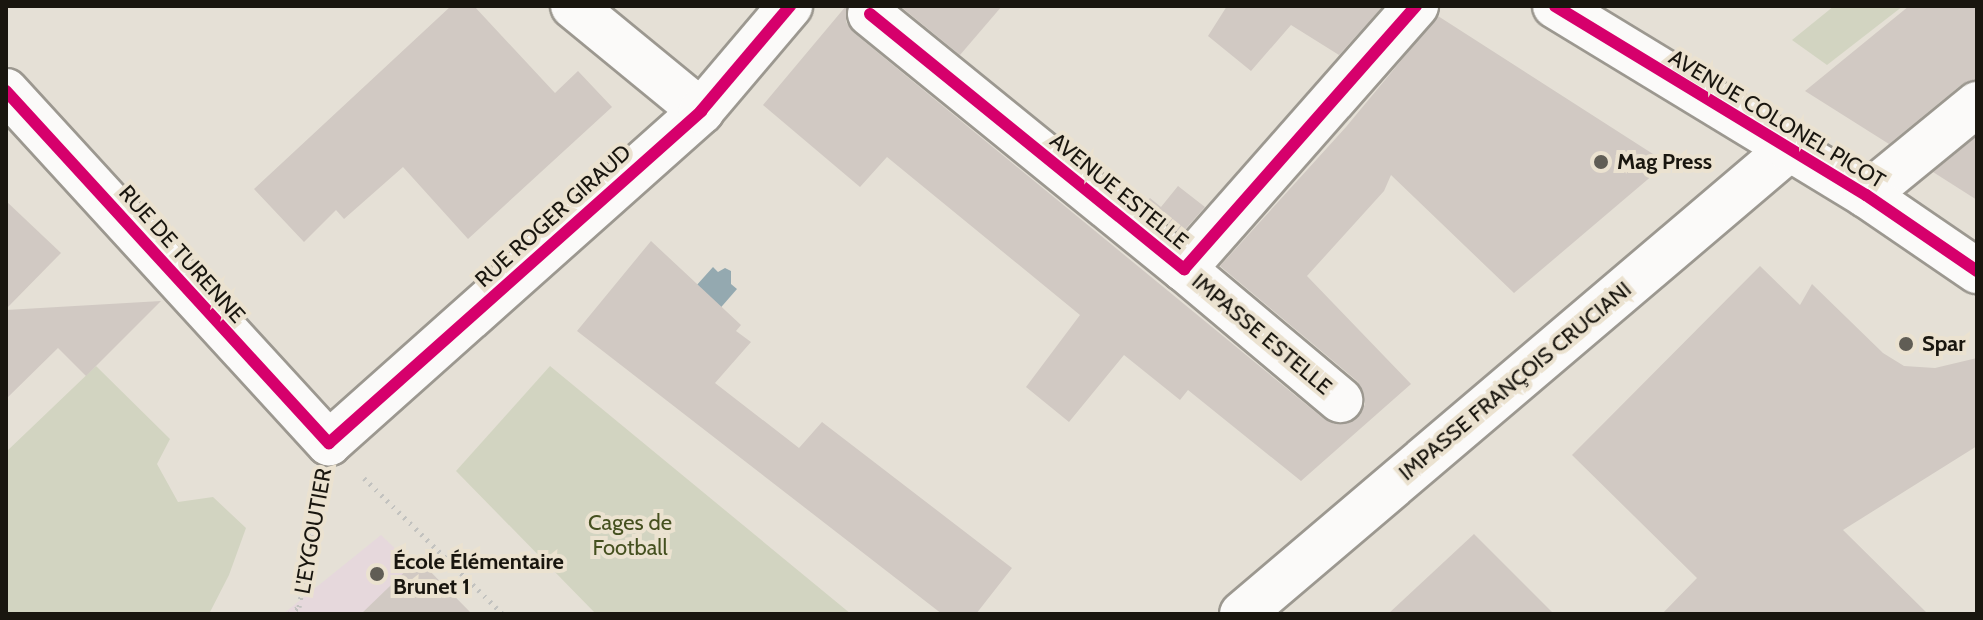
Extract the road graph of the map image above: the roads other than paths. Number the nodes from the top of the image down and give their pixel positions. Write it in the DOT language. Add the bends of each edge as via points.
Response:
graph roads {
  1 [pos="573,6"];
  2 [pos="790,6"];
  3 [pos="1416,6"];
  4 [pos="1555,6"];
  5 [pos="870,14"];
  6 [pos="6,91"];
  7 [pos="1977,104"];
  8 [pos="701,111"];
  9 [pos="1789,149"];
  10 [pos="1866,195"];
  11 [pos="1184,269"];
  12 [pos="1977,271"];
  13 [pos="1340,400"];
  14 [pos="329,443"];
  15 [pos="1242,614"];
  1 -- 8 [label="street"];
  2 -- 8 [label="street, RUE ROGER GIRAUD"];
  3 -- 11 [label="street, AVENUE ESTELLE"];
  4 -- 9 [label="street, AVENUE COLONEL PICOT"];
  5 -- 11 [label="street, AVENUE ESTELLE"];
  6 -- 14 [label="street, RUE DE TURENNE"];
  7 -- 10 [label="street"];
  8 -- 14 [label="street, RUE ROGER GIRAUD"];
  9 -- 10 [label="street, AVENUE COLONEL PICOT"];
  9 -- 15 [label="street, IMPASSE FRANÇOIS CRUCIANI"];
  10 -- 12 [label="street, AVENUE COLONEL PICOT"];
  11 -- 13 [label="street, IMPASSE ESTELLE"];
}
